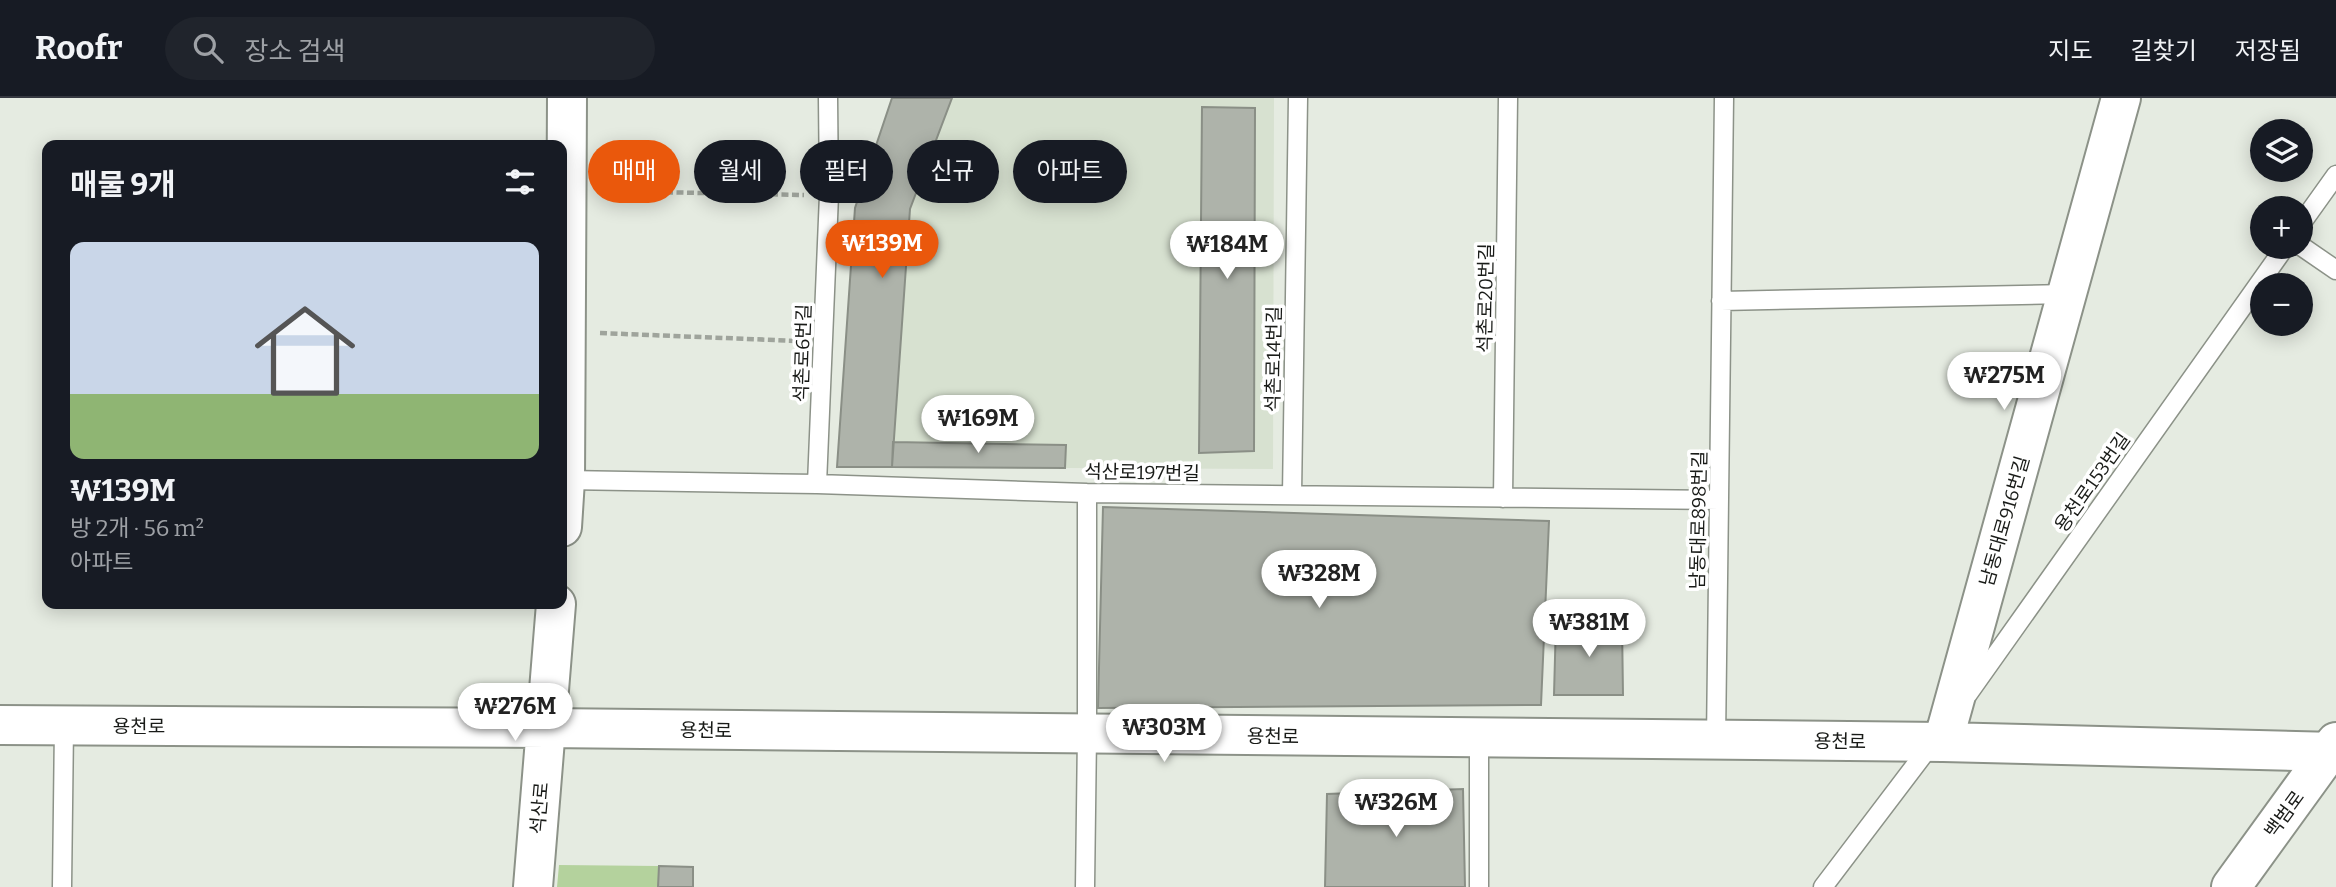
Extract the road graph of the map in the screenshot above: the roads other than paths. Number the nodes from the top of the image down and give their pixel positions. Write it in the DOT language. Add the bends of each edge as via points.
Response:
graph roads {
  1 [pos="567,98"];
  2 [pos="828,98"];
  3 [pos="1298,98"];
  4 [pos="1508,98"];
  5 [pos="1724,98"];
  6 [pos="2121,98"];
  7 [pos="567,140"];
  8 [pos="567,140"];
  9 [pos="2336,175"];
  10 [pos="567,191"];
  11 [pos="2313,207"];
  12 [pos="2313,254"];
  13 [pos="2277,259"];
  14 [pos="2336,270"];
  15 [pos="2067,294"];
  16 [pos="1721,301"];
  17 [pos="567,480"];
  18 [pos="817,484"];
  19 [pos="1087,493"];
  20 [pos="1292,495"];
  21 [pos="1503,498"];
  22 [pos="1719,500"];
  23 [pos="556,609"];
  24 [pos="0,725"];
  25 [pos="64,726"];
  26 [pos="546,728"];
  27 [pos="1087,734"];
  28 [pos="1942,735"];
  29 [pos="1479,737"];
  30 [pos="1716,740"];
  31 [pos="2334,749"];
  32 [pos="62,887"];
  33 [pos="533,887"];
  34 [pos="1085,887"];
  35 [pos="1479,887"];
  36 [pos="1823,887"];
  37 [pos="2231,887"];
  1 -- 7 [label="street"];
  2 -- 18 [label="lane, 석촌로6번길" via="830,195"];
  3 -- 20 [label="lane, 석촌로14번길"];
  4 -- 21 [label="lane, 석촌로20번길"];
  5 -- 16 [label="lane, 남동대로898번길"];
  6 -- 15 [label="street, 남동대로916번길"];
  8 -- 10 [label="street"];
  9 -- 11 [label="lane"];
  12 -- 14 [label="lane"];
  13 -- 28 [label="lane, 용천로153번길"];
  15 -- 16 [label="lane"];
  15 -- 28 [label="street, 남동대로916번길"];
  16 -- 22 [label="lane, 남동대로898번길"];
  17 -- 18 [label="lane, 석산로197번길"];
  18 -- 19 [label="lane, 석산로197번길"];
  19 -- 20 [label="lane, 석산로197번길"];
  19 -- 27 [label="lane"];
  20 -- 21 [label="lane, 석산로197번길"];
  21 -- 22 [label="lane, 석산로197번길"];
  22 -- 30 [label="lane, 남동대로898번길"];
  23 -- 26 [label="street, 석산로"];
  24 -- 25 [label="street, 용천로"];
  25 -- 26 [label="street, 용천로"];
  25 -- 32 [label="lane"];
  26 -- 27 [label="street, 용천로"];
  26 -- 33 [label="street, 석산로"];
  27 -- 29 [label="street, 용천로"];
  27 -- 34 [label="lane"];
  28 -- 30 [label="street, 용천로"];
  28 -- 31 [label="street, 용천로"];
  28 -- 36 [label="lane, 용천로153번길"];
  29 -- 30 [label="street, 용천로"];
  29 -- 35 [label="lane"];
  31 -- 37 [label="street, 백범로"];
}
